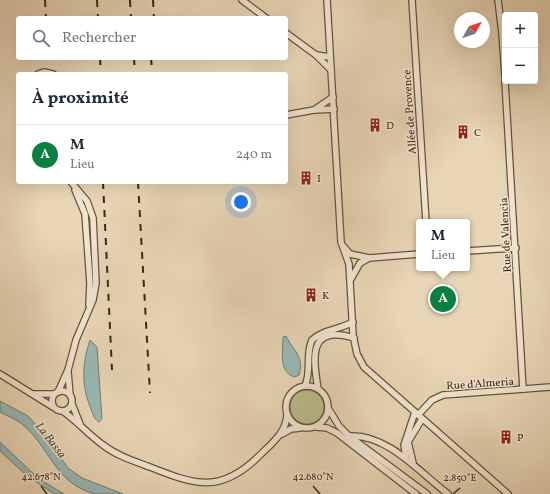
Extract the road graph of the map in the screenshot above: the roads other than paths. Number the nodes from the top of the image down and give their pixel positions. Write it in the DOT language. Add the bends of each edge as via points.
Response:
graph roads {
  1 [pos="242,0"];
  2 [pos="326,0"];
  3 [pos="412,0"];
  4 [pos="498,0"];
  5 [pos="263,16"];
  6 [pos="288,34"];
  7 [pos="503,48"];
  8 [pos="316,55"];
  9 [pos="330,57"];
  10 [pos="331,70"];
  11 [pos="505,84"];
  12 [pos="333,97"];
  13 [pos="334,109"];
  14 [pos="314,110"];
  15 [pos="288,115"];
  16 [pos="72,184"];
  17 [pos="426,219"];
  18 [pos="341,242"];
  19 [pos="516,248"];
  20 [pos="470,251"];
  21 [pos="416,254"];
  22 [pos="369,258"];
  23 [pos="350,281"];
  24 [pos="353,322"];
  25 [pos="354,338"];
  26 [pos="68,370"];
  27 [pos="0,374"];
  28 [pos="305,386"];
  29 [pos="550,387"];
  30 [pos="318,389"];
  31 [pos="523,389"];
  32 [pos="56,393"];
  33 [pos="31,394"];
  34 [pos="70,395"];
  35 [pos="72,404"];
  36 [pos="53,407"];
  37 [pos="328,408"];
  38 [pos="64,412"];
  39 [pos="287,415"];
  40 [pos="418,415"];
  41 [pos="80,424"];
  42 [pos="316,427"];
  43 [pos="300,428"];
  44 [pos="281,434"];
  45 [pos="349,436"];
  46 [pos="406,458"];
  47 [pos="413,463"];
  48 [pos="416,494"];
  49 [pos="427,494"];
  50 [pos="448,494"];
  51 [pos="508,494"];
  1 -- 5 [label="street"];
  2 -- 9 [label="street"];
  3 -- 17 [label="street, Allée de Provence"];
  4 -- 7 [label="street"];
  6 -- 8 [label="street"];
  8 -- 9 [label="street"];
  8 -- 10 [label="street"];
  9 -- 10 [label="street"];
  10 -- 12 [label="street"];
  11 -- 19 [label="street, Rue de Valencia"];
  12 -- 13 [label="street"];
  12 -- 14 [label="street"];
  13 -- 14 [label="street"];
  13 -- 18 [label="street"];
  14 -- 15 [label="street"];
  16 -- 26 [label="street" via="87,202 93,218 96,292 76,340"];
  18 -- 22 [label="street" via="350,254"];
  18 -- 23 [label="street"];
  19 -- 20 [label="street"];
  19 -- 31 [label="street, Rue de Valencia"];
  21 -- 22 [label="street"];
  22 -- 23 [label="street" via="360,263"];
  23 -- 24 [label="street"];
  24 -- 25 [label="street"];
  24 -- 28 [label="street" via="343,328 322,332 312,340 309,376"];
  25 -- 30 [label="street" via="342,334 326,335 317,343 315,352"];
  25 -- 40 [label="street" via="357,354 364,367"];
  26 -- 32 [label="street"];
  26 -- 34 [label="street"];
  27 -- 33 [label="street"];
  28 -- 30 [label="street"];
  28 -- 39 [label="street" via="296,388 289,395 285,405"];
  29 -- 31 [label="street, Rue d'Almeria"];
  30 -- 37 [label="street" via="326,397"];
  31 -- 40 [label="street, Rue d'Almeria" via="443,395 432,400"];
  32 -- 33 [label="street"];
  32 -- 34 [label="street" via="64,391"];
  32 -- 36 [label="street" via="51,400"];
  33 -- 36 [label="street"];
  34 -- 35 [label="street"];
  35 -- 38 [label="street"];
  35 -- 41 [label="street"];
  36 -- 38 [label="street"];
  37 -- 42 [label="street" via="325,419"];
  37 -- 45 [label="street"];
  38 -- 41 [label="street"];
  39 -- 43 [label="street"];
  39 -- 44 [label="street"];
  40 -- 46 [label="street" via="404,445"];
  40 -- 47 [label="street" via="408,442"];
  40 -- 51 [label="street"];
  41 -- 44 [label="street" via="118,455 175,477 201,483 217,482 242,472"];
  42 -- 43 [label="street"];
  42 -- 48 [label="street" via="327,428 337,433"];
  43 -- 44 [label="street"];
  45 -- 46 [label="street" via="360,435"];
  45 -- 49 [label="street"];
  46 -- 47 [label="street"];
  47 -- 50 [label="street"];
}
